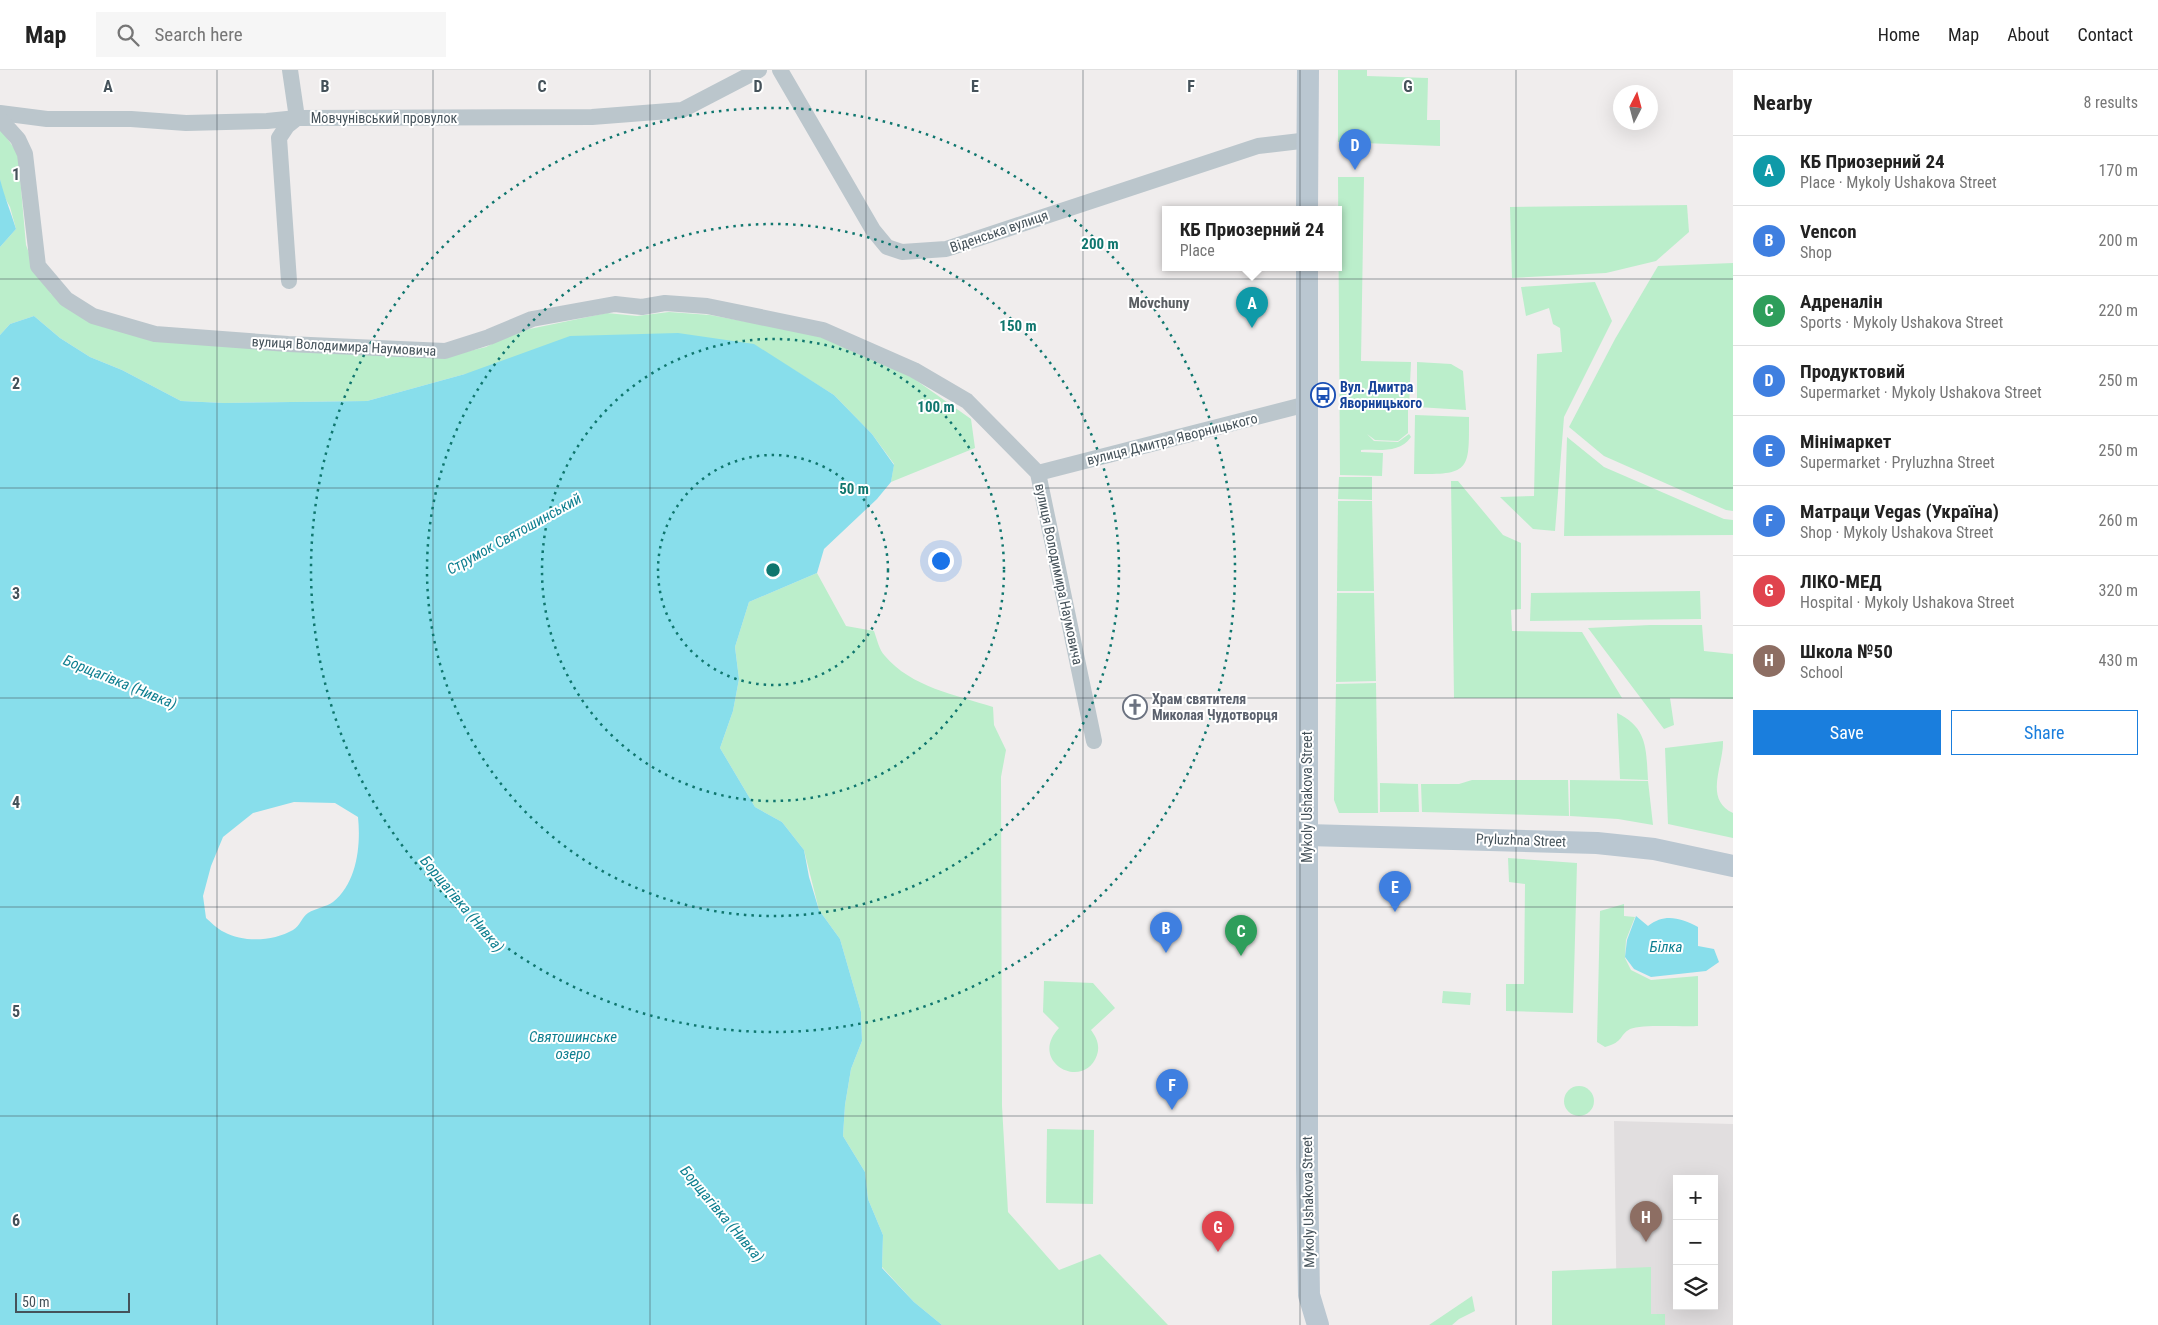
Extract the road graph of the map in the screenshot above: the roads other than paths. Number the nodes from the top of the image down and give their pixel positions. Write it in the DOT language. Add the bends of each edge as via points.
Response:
graph roads {
  1 [pos="290,70"];
  2 [pos="759,70"];
  3 [pos="780,70"];
  4 [pos="1308,70"];
  5 [pos="0,113"];
  6 [pos="297,118"];
  7 [pos="0,119"];
  8 [pos="1309,140"];
  9 [pos="1307,206"];
  10 [pos="1307,271"];
  11 [pos="289,281"];
  12 [pos="1307,404"];
  13 [pos="1038,473"];
  14 [pos="1094,741"];
  15 [pos="1307,835"];
  16 [pos="1733,866"];
  17 [pos="1318,1325"];
  1 -- 6 [label="street"];
  2 -- 6 [label="street, Мовчунівський провулок" via="682,110 592,117"];
  3 -- 8 [label="street, Віденська вулиця" via="874,230 887,247 902,252 946,249 1258,146"];
  4 -- 8 [label="street"];
  5 -- 6 [label="street, Мовчунівський провулок" via="47,119 186,123"];
  6 -- 11 [label="street" via="279,138"];
  7 -- 13 [label="street, вулиця Володимира Наумовича" via="18,139 25,154 38,266 66,298 93,316 155,334 445,351 532,319 615,304 707,306 823,330 914,370 967,402"];
  8 -- 9 [label="street"];
  10 -- 12 [label="street, Mykoly Ushakova Street"];
  12 -- 13 [label="street, вулиця Дмитра Яворницького"];
  12 -- 15 [label="street, Mykoly Ushakova Street"];
  13 -- 14 [label="street, вулиця Володимира Наумовича"];
  15 -- 16 [label="street, Pryluzhna Street" via="1597,843 1654,849"];
  15 -- 17 [label="street, Mykoly Ushakova Street" via="1309,1266 1310,1295"];
}
